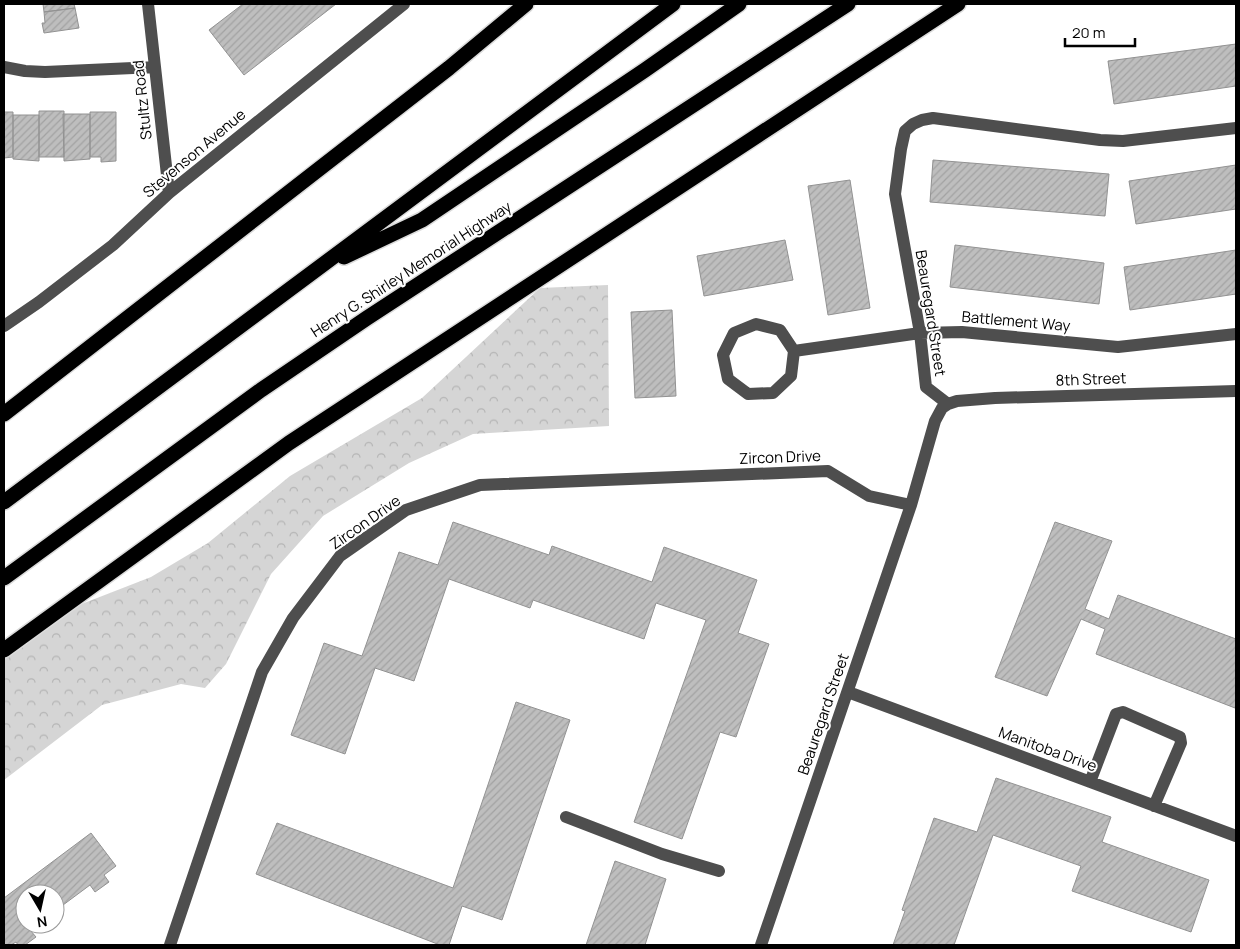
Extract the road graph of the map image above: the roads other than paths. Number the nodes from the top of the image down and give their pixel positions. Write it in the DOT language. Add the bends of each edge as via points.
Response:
graph roads {
  1 [pos="148,4"];
  2 [pos="404,4"];
  3 [pos="526,4"];
  4 [pos="673,4"];
  5 [pos="740,4"];
  6 [pos="848,4"];
  7 [pos="958,4"];
  8 [pos="4,67"];
  9 [pos="155,67"];
  10 [pos="1236,128"];
  11 [pos="169,193"];
  12 [pos="316,270"];
  13 [pos="4,326"];
  14 [pos="920,332"];
  15 [pos="1236,334"];
  16 [pos="794,351"];
  17 [pos="1236,391"];
  18 [pos="948,404"];
  19 [pos="4,414"];
  20 [pos="4,502"];
  21 [pos="911,505"];
  22 [pos="4,578"];
  23 [pos="4,650"];
  24 [pos="848,692"];
  25 [pos="1090,782"];
  26 [pos="1154,806"];
  27 [pos="566,817"];
  28 [pos="1236,836"];
  29 [pos="719,871"];
  30 [pos="170,945"];
  31 [pos="761,945"];
  1 -- 9 [label="street, Stultz Road"];
  2 -- 11 [label="street, Stevenson Avenue"];
  3 -- 19 [label="highway"];
  4 -- 12 [label="highway"];
  5 -- 12 [label="highway" via="422,220"];
  6 -- 22 [label="highway, Henry G. Shirley Memorial Highway" via="261,390"];
  7 -- 23 [label="highway" via="290,443"];
  8 -- 9 [label="street" via="45,72"];
  9 -- 11 [label="street, Stultz Road"];
  10 -- 14 [label="street, Beauregard Street" via="1123,141 933,118 913,124 905,132 895,194"];
  11 -- 13 [label="street, Stevenson Avenue" via="113,245"];
  12 -- 20 [label="highway"];
  14 -- 15 [label="street, Battlement Way" via="962,332 1118,347"];
  14 -- 16 [label="street, Battlement Way"];
  14 -- 18 [label="street, Beauregard Street" via="926,388"];
  16 -- 16 [label="street" via="791,376 773,393 748,394 728,379 723,355 734,333 756,324 780,330"];
  17 -- 18 [label="street, 8th Street" via="995,398 957,400"];
  18 -- 21 [label="street, Beauregard Street" via="935,421"];
  21 -- 24 [label="street, Beauregard Street"];
  21 -- 30 [label="street, Zircon Drive" via="869,496 828,471 480,485 406,510 340,556 293,618 262,672"];
  24 -- 25 [label="street, Manitoba Drive"];
  24 -- 31 [label="street, Beauregard Street"];
  25 -- 26 [label="street, Manitoba Drive"];
  25 -- 26 [label="street" via="1116,714 1123,712 1180,737 1181,743"];
  26 -- 28 [label="street, Manitoba Drive"];
  27 -- 29 [label="street" via="662,854"];
}
